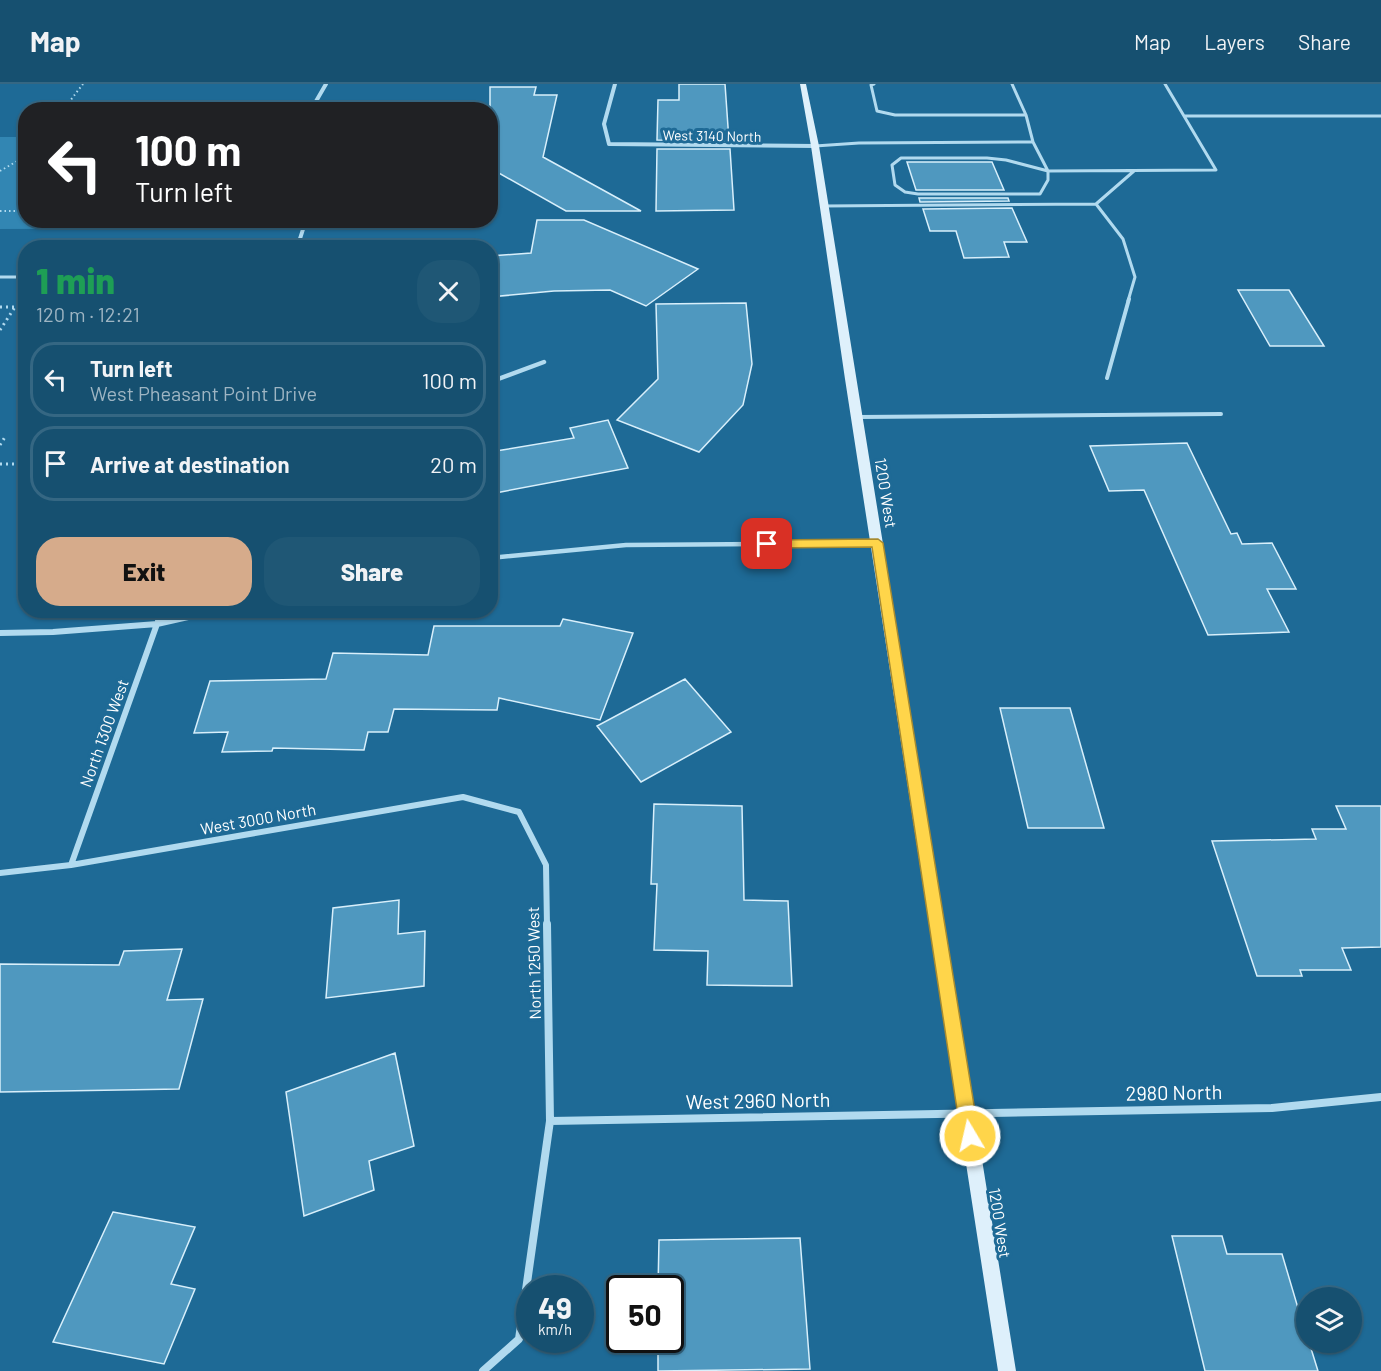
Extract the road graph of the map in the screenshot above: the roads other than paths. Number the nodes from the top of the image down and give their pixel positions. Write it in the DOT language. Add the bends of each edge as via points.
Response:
graph roads {
  1 [pos="326,84"];
  2 [pos="615,84"];
  3 [pos="803,84"];
  4 [pos="874,84"];
  5 [pos="1012,84"];
  6 [pos="1165,84"];
  7 [pos="316,102"];
  8 [pos="1026,115"];
  9 [pos="1184,116"];
  10 [pos="1381,116"];
  11 [pos="1034,142"];
  12 [pos="815,146"];
  13 [pos="1049,171"];
  14 [pos="1134,171"];
  15 [pos="1096,204"];
  16 [pos="824,206"];
  17 [pos="0,277"];
  18 [pos="18,277"];
  19 [pos="544,362"];
  20 [pos="1107,378"];
  21 [pos="498,379"];
  22 [pos="1221,414"];
  23 [pos="856,417"];
  24 [pos="878,543"];
  25 [pos="498,557"];
  26 [pos="159,618"];
  27 [pos="184,618"];
  28 [pos="157,624"];
  29 [pos="0,633"];
  30 [pos="519,812"];
  31 [pos="71,865"];
  32 [pos="0,873"];
  33 [pos="1381,1097"];
  34 [pos="966,1113"];
  35 [pos="550,1121"];
  36 [pos="483,1371"];
  37 [pos="1007,1371"];
  1 -- 7 [label="street"];
  2 -- 12 [label="street, West 3140 North" via="604,124 609,144"];
  3 -- 12 [label="main road, 1200 West"];
  4 -- 8 [label="lane" via="871,85 877,111 895,115"];
  5 -- 8 [label="lane"];
  6 -- 9 [label="lane"];
  8 -- 11 [label="lane"];
  9 -- 10 [label="lane"];
  9 -- 14 [label="lane" via="1216,170"];
  11 -- 12 [label="lane"];
  11 -- 13 [label="lane"];
  12 -- 16 [label="main road, 1200 West"];
  13 -- 13 [label="lane" via="1049,184 1040,194 905,192 895,185 892,165 901,158 987,158"];
  13 -- 14 [label="lane"];
  14 -- 15 [label="lane"];
  15 -- 16 [label="lane"];
  15 -- 20 [label="lane" via="1123,239 1135,277"];
  16 -- 23 [label="main road, 1200 West"];
  17 -- 18 [label="lane"];
  19 -- 21 [label="street"];
  22 -- 23 [label="lane"];
  23 -- 24 [label="main road, 1200 West"];
  24 -- 25 [label="street" via="626,545"];
  24 -- 34 [label="main road, 1200 West"];
  26 -- 28 [label="street, North 1300 West"];
  27 -- 28 [label="street"];
  28 -- 29 [label="street"];
  28 -- 31 [label="street, North 1300 West"];
  30 -- 31 [label="street, West 3000 North" via="463,797"];
  30 -- 35 [label="street, North 1250 West" via="546,865"];
  31 -- 32 [label="street, West 3000 North"];
  33 -- 34 [label="street, 2980 North" via="1272,1108"];
  34 -- 35 [label="street, West 2960 North"];
  34 -- 37 [label="main road, 1200 West"];
  35 -- 36 [label="street, North 1250 West" via="519,1339"];
}
